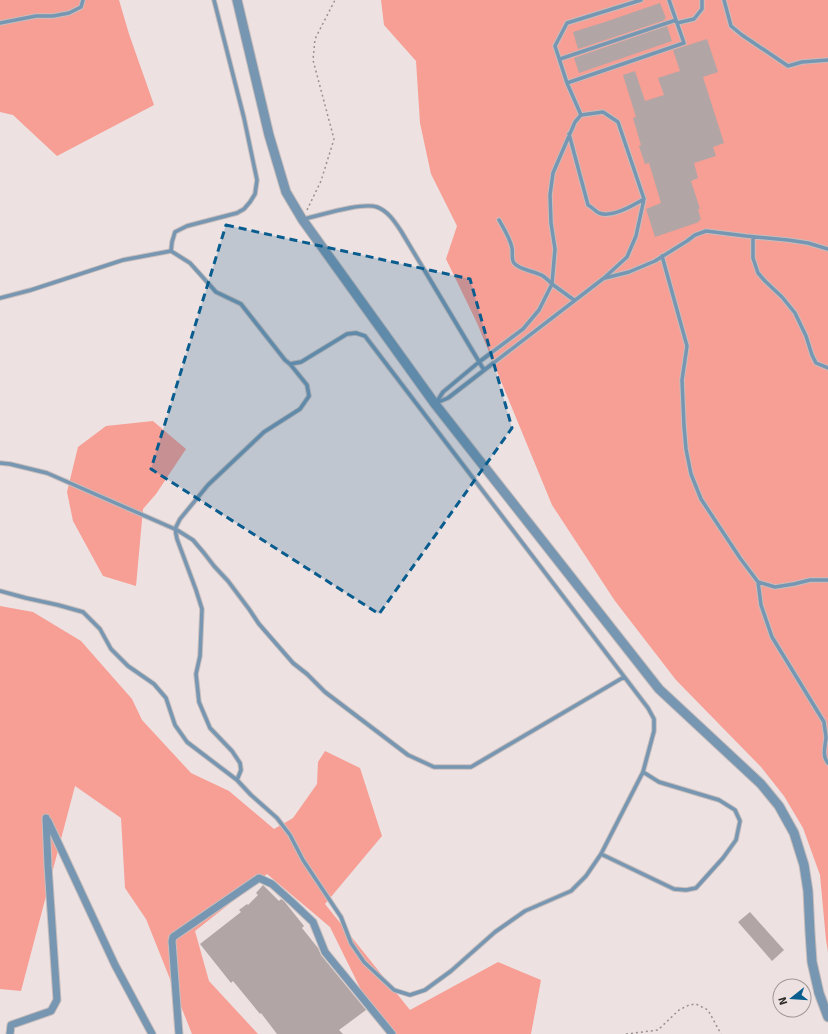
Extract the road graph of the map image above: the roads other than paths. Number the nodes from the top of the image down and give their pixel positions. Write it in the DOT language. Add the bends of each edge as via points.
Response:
graph roads {
  1 [pos="83,0"];
  2 [pos="214,0"];
  3 [pos="237,0"];
  4 [pos="641,0"];
  5 [pos="668,0"];
  6 [pos="702,0"];
  7 [pos="724,0"];
  8 [pos="677,22"];
  9 [pos="0,23"];
  10 [pos="560,59"];
  11 [pos="828,60"];
  12 [pos="567,83"];
  13 [pos="581,115"];
  14 [pos="569,134"];
  15 [pos="644,199"];
  16 [pos="302,219"];
  17 [pos="498,220"];
  18 [pos="753,237"];
  19 [pos="828,249"];
  20 [pos="171,250"];
  21 [pos="662,256"];
  22 [pos="604,278"];
  23 [pos="552,284"];
  24 [pos="0,298"];
  25 [pos="574,300"];
  26 [pos="479,362"];
  27 [pos="290,364"];
  28 [pos="828,368"];
  29 [pos="484,370"];
  30 [pos="435,404"];
  31 [pos="0,463"];
  32 [pos="175,529"];
  33 [pos="828,580"];
  34 [pos="758,582"];
  35 [pos="0,591"];
  36 [pos="624,677"];
  37 [pos="828,763"];
  38 [pos="643,772"];
  39 [pos="237,780"];
  40 [pos="602,854"];
  41 [pos="828,1017"];
  42 [pos="10,1034"];
  43 [pos="152,1034"];
  44 [pos="179,1034"];
  45 [pos="392,1034"];
  1 -- 9 [label="lane" via="81,7 69,13"];
  2 -- 20 [label="lane" via="244,118 257,180 255,194 244,209 237,213 187,226 175,232"];
  3 -- 16 [label="street" via="269,135 286,192"];
  4 -- 10 [label="lane" via="567,23 555,46"];
  5 -- 8 [label="lane"];
  6 -- 8 [label="lane" via="702,9 694,18"];
  7 -- 11 [label="lane" via="731,26 788,66"];
  8 -- 10 [label="lane"];
  8 -- 12 [label="lane" via="684,43"];
  10 -- 12 [label="lane"];
  12 -- 13 [label="lane"];
  13 -- 14 [label="lane"];
  13 -- 15 [label="lane" via="603,112 618,122"];
  14 -- 15 [label="lane" via="588,205 606,214 625,210"];
  14 -- 23 [label="lane" via="553,173 550,195 555,249"];
  15 -- 22 [label="lane" via="636,236 627,257"];
  16 -- 26 [label="lane" via="360,206 377,207 390,215"];
  16 -- 30 [label="street"];
  17 -- 23 [label="lane" via="507,234 515,264 543,276"];
  18 -- 19 [label="lane" via="808,243"];
  18 -- 21 [label="lane" via="706,231"];
  18 -- 28 [label="lane" via="753,258 758,273 795,313 816,363"];
  20 -- 24 [label="lane" via="123,260"];
  20 -- 27 [label="lane" via="190,263 216,292 241,304"];
  21 -- 22 [label="lane" via="629,272"];
  21 -- 34 [label="lane" via="687,346 682,380 690,474 700,499"];
  22 -- 25 [label="lane"];
  23 -- 25 [label="lane"];
  23 -- 26 [label="lane" via="539,310 523,329"];
  25 -- 29 [label="lane"];
  26 -- 29 [label="lane"];
  26 -- 30 [label="lane" via="443,392"];
  27 -- 32 [label="lane" via="307,385 309,396 306,401 300,409 264,432 208,485"];
  27 -- 36 [label="lane" via="301,362 347,334 365,336"];
  29 -- 30 [label="lane" via="448,398"];
  30 -- 41 [label="street" via="660,689 762,784 779,806 794,833 804,865 812,962"];
  31 -- 32 [label="lane" via="47,473"];
  32 -- 36 [label="lane" via="193,540 293,663 325,692 408,755 434,767 471,767"];
  32 -- 39 [label="lane" via="202,608 200,656 196,674 199,702 210,728 240,763 241,770"];
  33 -- 34 [label="lane" via="810,580 775,587"];
  34 -- 37 [label="lane" via="761,605 772,637 824,722 824,749"];
  35 -- 39 [label="lane" via="83,612 100,630 111,649 128,666 154,684 166,698 175,724 188,742"];
  36 -- 38 [label="lane" via="654,719 654,731"];
  38 -- 40 [label="lane"];
  38 -- 40 [label="lane" via="659,782 718,800 735,810 740,821 736,840 696,888 686,890 674,889"];
  39 -- 40 [label="lane" via="290,835 303,860 341,917 351,943 364,962 394,990 410,995 425,990 446,975 525,911 571,891"];
  42 -- 43 [label="street" via="11,1025 51,1011 57,1000 46,818 115,965"];
  44 -- 45 [label="street" via="173,937 259,878 272,884 313,922 325,952"];
}
